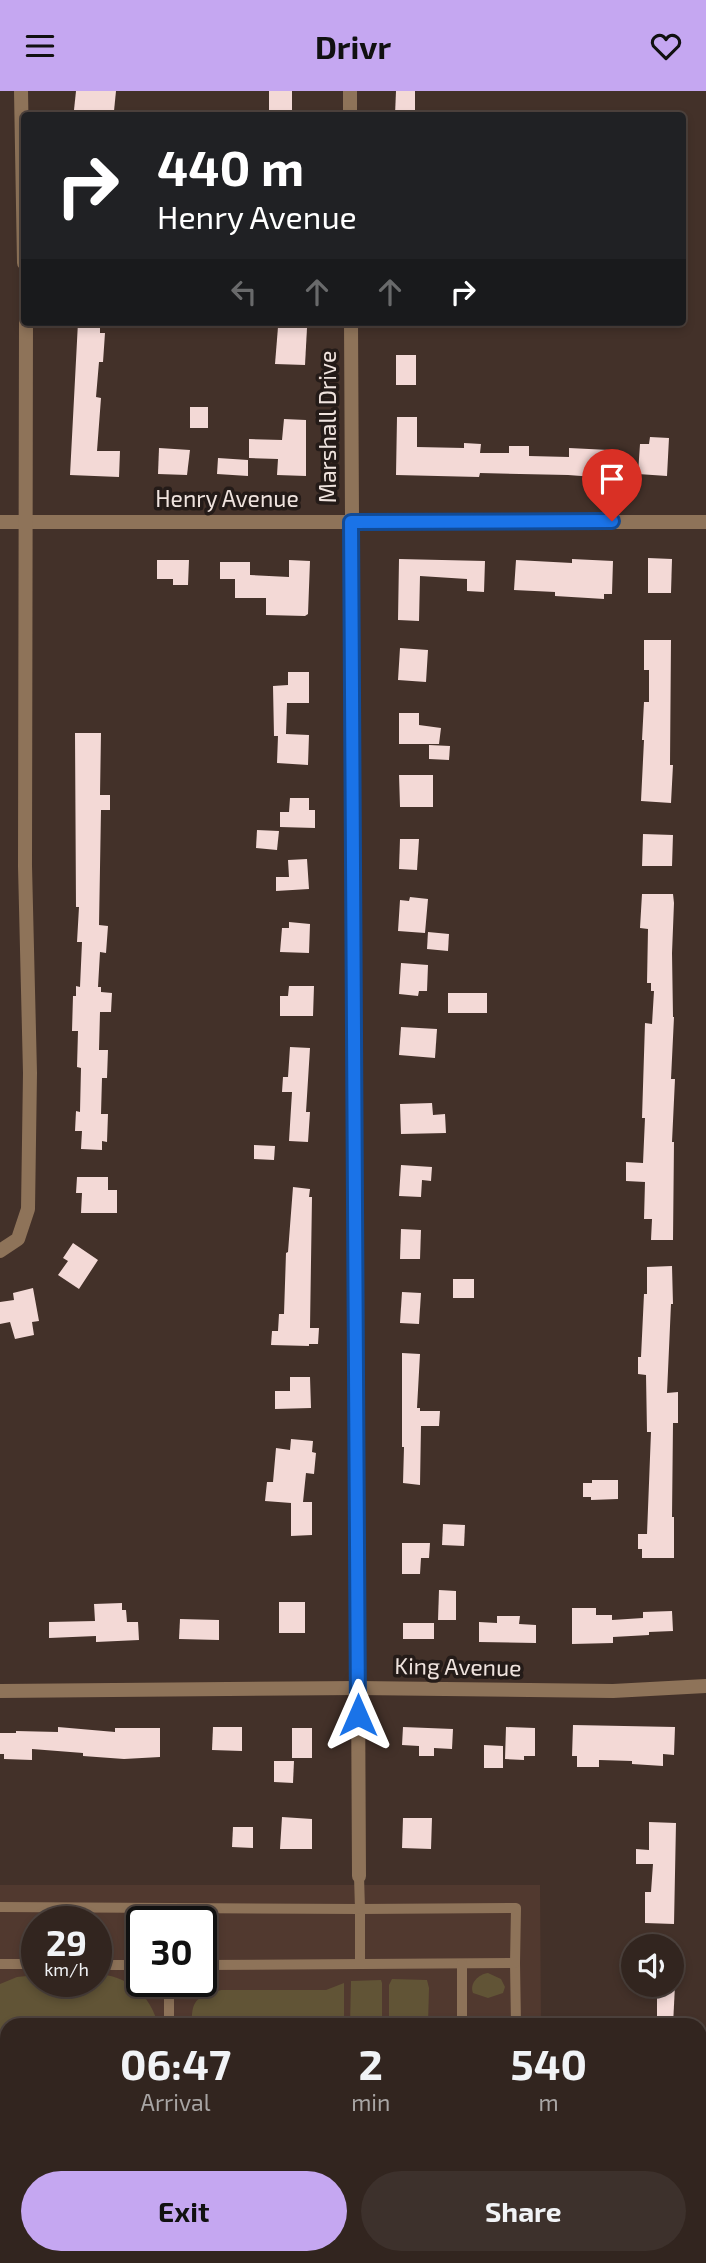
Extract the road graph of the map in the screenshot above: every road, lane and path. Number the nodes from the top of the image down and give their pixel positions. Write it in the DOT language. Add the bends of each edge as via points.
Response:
graph roads {
  1 [pos="22,91"];
  2 [pos="350,91"];
  3 [pos="22,112"];
  4 [pos="350,112"];
  5 [pos="26,326"];
  6 [pos="351,326"];
  7 [pos="24,521"];
  8 [pos="706,521"];
  9 [pos="0,522"];
  10 [pos="351,522"];
  11 [pos="0,1251"];
  12 [pos="706,1686"];
  13 [pos="358,1688"];
  14 [pos="0,1691"];
  15 [pos="359,1876"];
  16 [pos="0,1907"];
  17 [pos="360,1909"];
  18 [pos="360,1963"];
  19 [pos="516,1963"];
  20 [pos="0,1964"];
  21 [pos="21,1964"];
  22 [pos="462,1964"];
  23 [pos="217,1965"];
  24 [pos="169,1997"];
  25 [pos="169,2018"];
  26 [pos="462,2018"];
  27 [pos="516,2018"];
  1 -- 3 [label="street"];
  2 -- 4 [label="street"];
  5 -- 7 [label="street"];
  6 -- 10 [label="street, Marshall Drive"];
  7 -- 9 [label="street, Henry Avenue"];
  7 -- 10 [label="street, Henry Avenue"];
  7 -- 11 [label="street" via="28,1209 18,1239"];
  8 -- 10 [label="street, Henry Avenue"];
  10 -- 13 [label="street, Marshall Drive"];
  12 -- 13 [label="street, King Avenue" via="612,1691"];
  13 -- 14 [label="street, King Avenue"];
  13 -- 15 [label="street, Marshall Drive"];
  15 -- 17 [label="lane"];
  16 -- 17 [label="lane"];
  17 -- 18 [label="lane"];
  17 -- 19 [label="lane" via="516,1908"];
  18 -- 22 [label="lane"];
  18 -- 23 [label="lane"];
  19 -- 22 [label="lane"];
  19 -- 27 [label="lane"];
  20 -- 21 [label="lane"];
  22 -- 26 [label="lane"];
  24 -- 25 [label="lane"];
}
